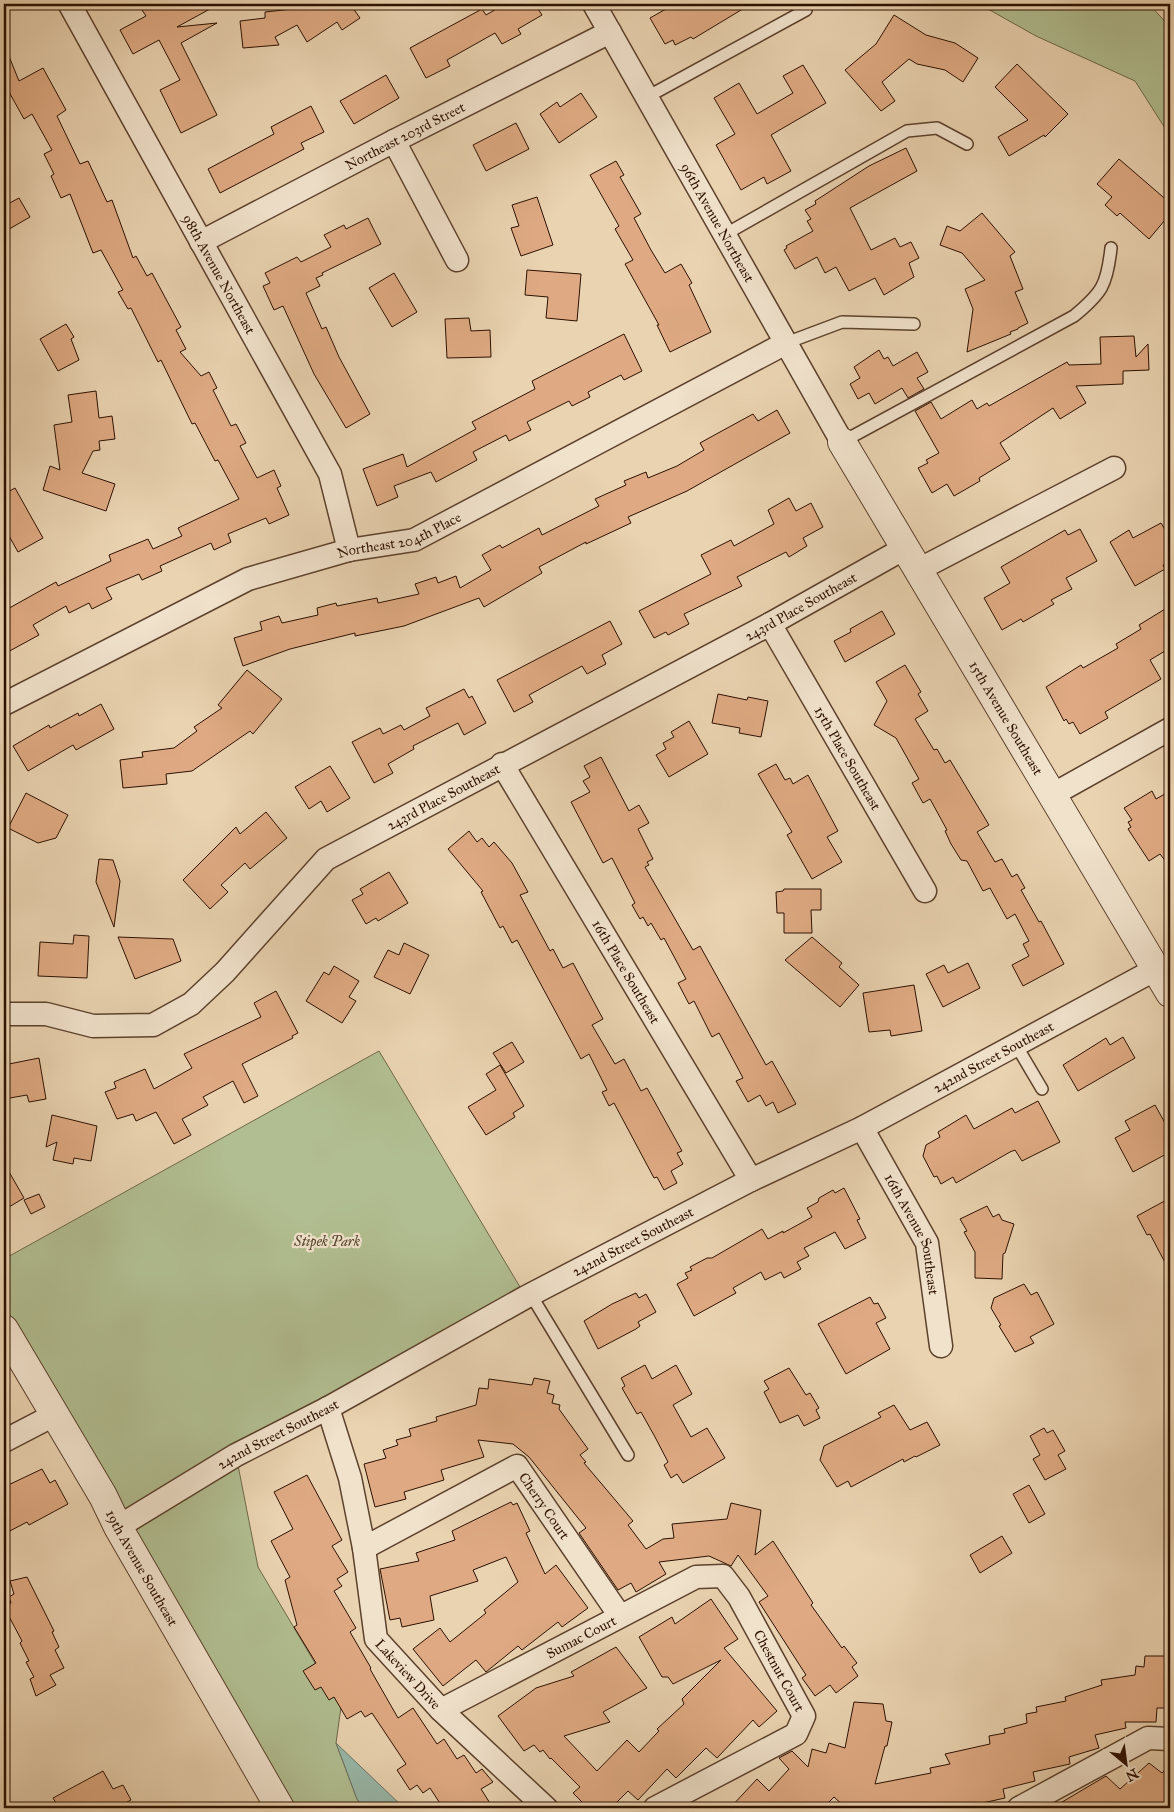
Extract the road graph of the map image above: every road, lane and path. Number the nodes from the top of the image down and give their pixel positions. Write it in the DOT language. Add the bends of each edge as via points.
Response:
graph roads {
  1 [pos="72,4"];
  2 [pos="594,4"];
  3 [pos="806,10"];
  4 [pos="610,32"];
  5 [pos="647,97"];
  6 [pos="394,141"];
  7 [pos="967,144"];
  8 [pos="724,235"];
  9 [pos="201,242"];
  10 [pos="1111,248"];
  11 [pos="457,260"];
  12 [pos="914,324"];
  13 [pos="786,343"];
  14 [pos="842,442"];
  15 [pos="1114,468"];
  16 [pos="349,550"];
  17 [pos="911,559"];
  18 [pos="770,624"];
  19 [pos="4,704"];
  20 [pos="1170,729"];
  21 [pos="502,764"];
  22 [pos="1052,795"];
  23 [pos="925,892"];
  24 [pos="1156,969"];
  25 [pos="1170,993"];
  26 [pos="4,1014"];
  27 [pos="1016,1045"];
  28 [pos="1042,1088"];
  29 [pos="862,1128"];
  30 [pos="751,1180"];
  31 [pos="531,1295"];
  32 [pos="4,1330"];
  33 [pos="941,1346"];
  34 [pos="328,1408"];
  35 [pos="54,1415"];
  36 [pos="4,1442"];
  37 [pos="628,1455"];
  38 [pos="118,1527"];
  39 [pos="364,1548"];
  40 [pos="723,1576"];
  41 [pos="620,1616"];
  42 [pos="441,1710"];
  43 [pos="1170,1739"];
  44 [pos="280,1808"];
  45 [pos="546,1808"];
  46 [pos="655,1808"];
  47 [pos="1019,1808"];
  1 -- 9 [label="street, 98th Avenue Northeast"];
  2 -- 4 [label="street, 96th Avenue Northeast"];
  3 -- 5 [label="lane"];
  4 -- 5 [label="street, 96th Avenue Northeast"];
  4 -- 6 [label="street, Northeast 203rd Street"];
  5 -- 8 [label="street, 96th Avenue Northeast"];
  6 -- 9 [label="street, Northeast 203rd Street"];
  6 -- 11 [label="street"];
  7 -- 8 [label="lane" via="937,128 907,131"];
  8 -- 13 [label="street, 96th Avenue Northeast"];
  9 -- 16 [label="street, 98th Avenue Northeast" via="330,474"];
  10 -- 14 [label="lane" via="1109,268 1098,296 1074,316"];
  12 -- 13 [label="lane" via="842,322"];
  13 -- 14 [label="street, 96th Avenue Northeast"];
  13 -- 16 [label="street, Northeast 204th Place" via="414,540"];
  14 -- 17 [label="street, 15th Avenue Southeast"];
  15 -- 17 [label="street, 243rd Place Southeast"];
  16 -- 19 [label="street, Northeast 204th Place" via="248,579"];
  17 -- 18 [label="street, 243rd Place Southeast"];
  17 -- 22 [label="street, 15th Avenue Southeast"];
  18 -- 21 [label="street, 243rd Place Southeast"];
  18 -- 23 [label="street, 15th Place Southeast"];
  20 -- 22 [label="street"];
  21 -- 26 [label="street, 243rd Place Southeast" via="326,859 225,972 192,1004 153,1025 93,1026 46,1014"];
  21 -- 30 [label="street, 16th Place Southeast"];
  22 -- 24 [label="street, 15th Avenue Southeast"];
  24 -- 25 [label="street, 15th Avenue Southeast"];
  24 -- 27 [label="street, 242nd Street Southeast"];
  27 -- 28 [label="lane"];
  27 -- 29 [label="street, 242nd Street Southeast"];
  29 -- 30 [label="street, 242nd Street Southeast"];
  29 -- 33 [label="street, 16th Avenue Southeast" via="926,1243"];
  30 -- 31 [label="street, 242nd Street Southeast"];
  31 -- 34 [label="street, 242nd Street Southeast"];
  31 -- 37 [label="lane"];
  32 -- 35 [label="street, 19th Avenue Southeast"];
  34 -- 38 [label="street, 242nd Street Southeast" via="236,1455"];
  34 -- 39 [label="street, Lakeview Drive" via="350,1478"];
  35 -- 36 [label="street"];
  35 -- 38 [label="street, 19th Avenue Southeast"];
  38 -- 44 [label="street, 19th Avenue Southeast"];
  39 -- 41 [label="street, Cherry Court" via="517,1466"];
  39 -- 42 [label="street, Lakeview Drive" via="376,1639"];
  40 -- 41 [label="street, Sumac Court" via="696,1578"];
  40 -- 46 [label="street, Chestnut Court" via="739,1597 804,1716 796,1734"];
  41 -- 42 [label="street, Sumac Court"];
  42 -- 45 [label="street, Lakeview Drive"];
  43 -- 47 [label="street" via="1148,1738"];
}
